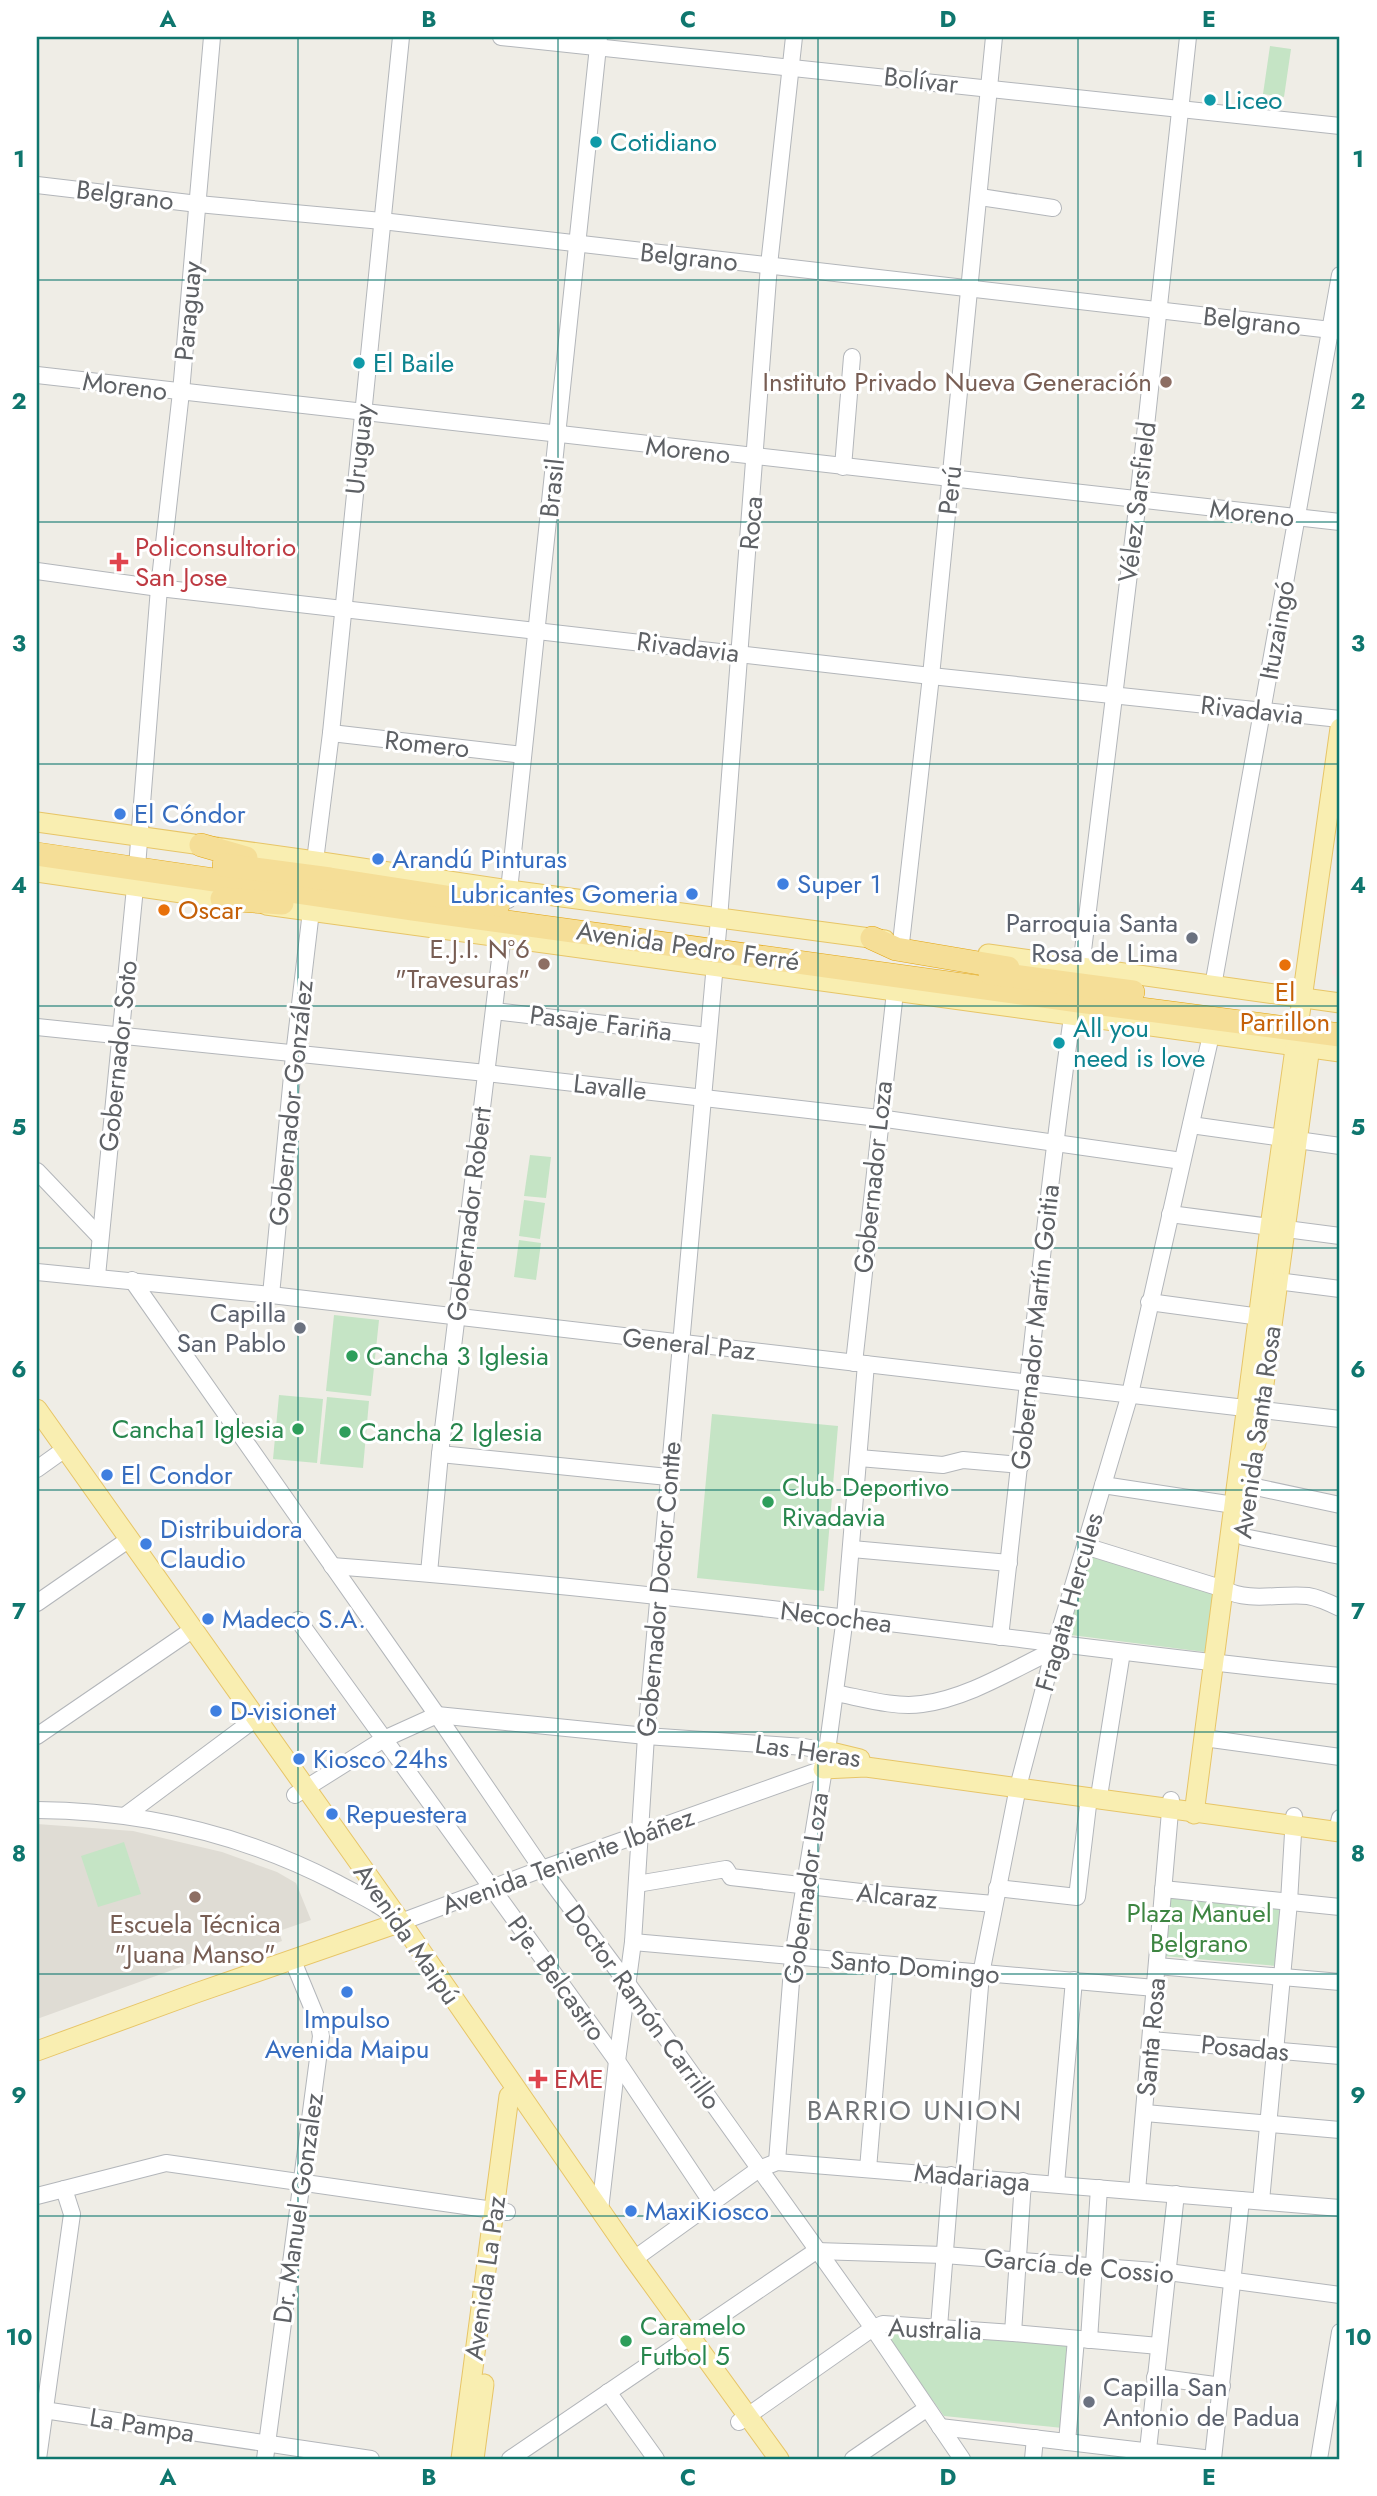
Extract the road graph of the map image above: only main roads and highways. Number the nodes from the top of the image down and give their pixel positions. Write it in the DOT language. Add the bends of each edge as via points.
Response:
graph roads {
  1 [pos="1340,727"];
  2 [pos="1340,817"];
  3 [pos="37,822"];
  4 [pos="37,840"];
  5 [pos="201,845"];
  6 [pos="37,854"];
  7 [pos="138,861"];
  8 [pos="37,872"];
  9 [pos="330,878"];
  10 [pos="222,899"];
  11 [pos="413,909"];
  12 [pos="506,914"];
  13 [pos="872,939"];
  14 [pos="717,943"];
  15 [pos="900,993"];
  16 [pos="1078,993"];
  17 [pos="1340,1003"];
  18 [pos="1340,1021"];
  19 [pos="1306,1023"];
  20 [pos="1340,1035"];
  21 [pos="1340,1052"];
  22 [pos="1277,1228"];
  23 [pos="1265,1318"];
  24 [pos="1254,1408"];
  25 [pos="37,1409"];
  26 [pos="37,1429"];
  27 [pos="61,1452"];
  28 [pos="1241,1506"];
  29 [pos="1229,1593"];
  30 [pos="825,1760"];
  31 [pos="299,1792"];
  32 [pos="1200,1809"];
  33 [pos="1293,1821"];
  34 [pos="1340,1821"];
  35 [pos="1340,1832"];
  36 [pos="396,1923"];
  37 [pos="37,2051"];
  38 [pos="517,2103"];
  39 [pos="500,2211"];
  40 [pos="687,2339"];
  41 [pos="744,2418"];
  42 [pos="461,2459"];
  43 [pos="474,2459"];
  44 [pos="766,2459"];
  45 [pos="779,2459"];
  1 -- 19 [label="main road"];
  2 -- 19 [label="main road"];
  3 -- 7 [label="main road, Avenida Pedro Ferré"];
  4 -- 7 [label="highway, Avenida Pedro Ferré"];
  5 -- 7 [label="main road, Avenida Pedro Ferré"];
  5 -- 9 [label="highway"];
  5 -- 12 [label="main road, Avenida Pedro Ferré" via="315,861"];
  6 -- 7 [label="highway, Avenida Pedro Ferré"];
  7 -- 8 [label="main road, Avenida Pedro Ferré"];
  7 -- 9 [label="highway, Avenida Pedro Ferré"];
  7 -- 10 [label="main road, Avenida Pedro Ferré"];
  7 -- 11 [label="highway, Avenida Pedro Ferré"];
  9 -- 12 [label="highway, Avenida Pedro Ferré"];
  10 -- 11 [label="highway"];
  10 -- 12 [label="main road, Avenida Pedro Ferré" via="312,911"];
  11 -- 12 [label="highway, Avenida Pedro Ferré"];
  12 -- 14 [label="highway, Avenida Pedro Ferré"];
  12 -- 14 [label="main road, Avenida Pedro Ferré"];
  13 -- 14 [label="main road, Avenida Pedro Ferré"];
  13 -- 16 [label="main road, Avenida Pedro Ferré"];
  13 -- 16 [label="highway" via="896,949 985,962"];
  14 -- 15 [label="main road, Avenida Pedro Ferré"];
  14 -- 16 [label="highway, Avenida Pedro Ferré"];
  15 -- 16 [label="highway"];
  16 -- 19 [label="highway, Avenida Pedro Ferré"];
  16 -- 19 [label="main road, Avenida Pedro Ferré" via="1211,1035"];
  16 -- 19 [label="main road, Avenida Pedro Ferré" via="1213,986"];
  17 -- 19 [label="main road, Avenida Pedro Ferré"];
  18 -- 19 [label="highway, Avenida Pedro Ferré"];
  19 -- 20 [label="highway, Avenida Pedro Ferré"];
  19 -- 21 [label="main road, Avenida Pedro Ferré"];
  19 -- 22 [label="main road, Avenida Santa Rosa"];
  22 -- 23 [label="main road, Avenida Santa Rosa"];
  22 -- 23 [label="main road, Avenida Santa Rosa" via="1277,1281"];
  23 -- 24 [label="main road, Avenida Santa Rosa"];
  24 -- 28 [label="main road, Avenida Santa Rosa"];
  24 -- 28 [label="main road, Avenida Santa Rosa" via="1251,1486"];
  25 -- 27 [label="main road, Avenida Maipú"];
  26 -- 27 [label="main road, Avenida Maipú"];
  27 -- 31 [label="main road, Avenida Maipú"];
  28 -- 29 [label="main road, Avenida Santa Rosa"];
  28 -- 29 [label="main road, Avenida Santa Rosa" via="1244,1536"];
  29 -- 32 [label="main road, Avenida Santa Rosa"];
  30 -- 32 [label="main road, Las Heras" via="869,1760"];
  31 -- 36 [label="main road, Avenida Maipú"];
  31 -- 36 [label="main road, Avenida Maipú" via="376,1903"];
  32 -- 33 [label="main road, Las Heras"];
  33 -- 34 [label="main road, Las Heras"];
  33 -- 35 [label="main road, Las Heras"];
  36 -- 37 [label="main road, Avenida Teniente Ibáñez"];
  36 -- 38 [label="main road, Avenida Maipú"];
  38 -- 39 [label="main road, Avenida La Paz"];
  38 -- 40 [label="main road, Avenida Maipú" via="600,2210"];
  38 -- 40 [label="main road, Avenida Maipú" via="599,2229"];
  39 -- 42 [label="main road, Avenida La Paz"];
  39 -- 43 [label="main road, Avenida La Paz"];
  40 -- 41 [label="main road, Avenida Maipú"];
  41 -- 44 [label="main road, Avenida Maipú"];
  41 -- 45 [label="main road, Avenida Maipú"];
}
